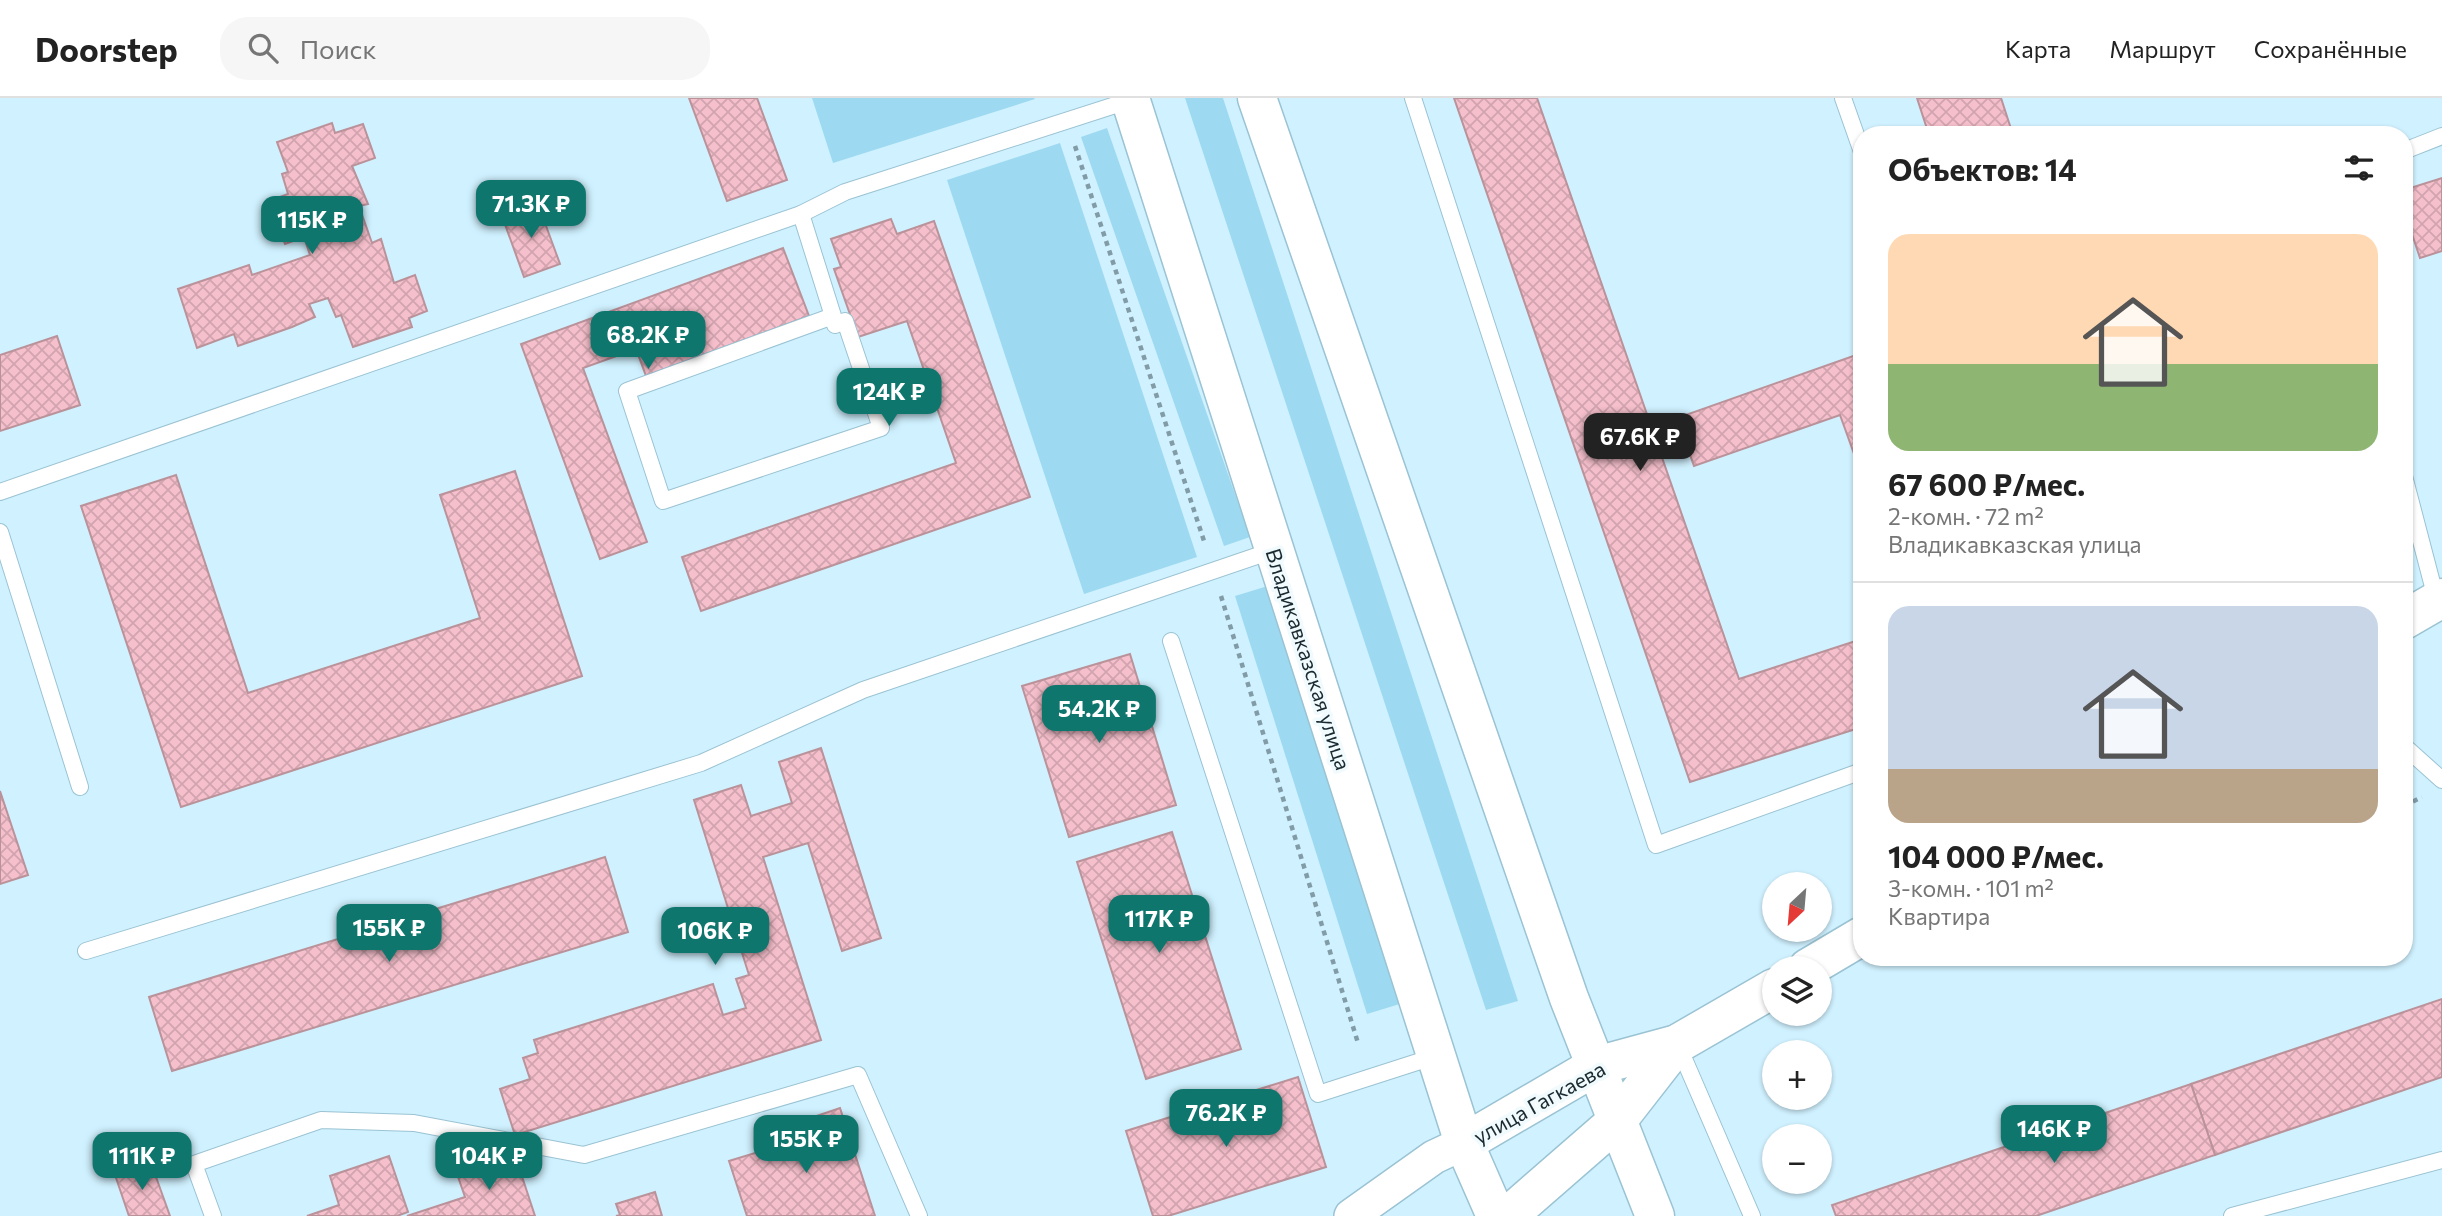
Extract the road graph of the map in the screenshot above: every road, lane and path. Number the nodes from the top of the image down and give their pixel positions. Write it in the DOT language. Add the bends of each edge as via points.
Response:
graph roads {
  1 [pos="1257,98"];
  2 [pos="1413,98"];
  3 [pos="1843,98"];
  4 [pos="1131,99"];
  5 [pos="1853,126"];
  6 [pos="2442,136"];
  7 [pos="2413,147"];
  8 [pos="801,214"];
  9 [pos="833,316"];
  10 [pos="0,492"];
  11 [pos="2413,525"];
  12 [pos="0,532"];
  13 [pos="1274,550"];
  14 [pos="2428,607"];
  15 [pos="1171,641"];
  16 [pos="2413,754"];
  17 [pos="1853,774"];
  18 [pos="2442,780"];
  19 [pos="80,787"];
  20 [pos="1853,941"];
  21 [pos="86,951"];
  22 [pos="1828,956"];
  23 [pos="1762,995"];
  24 [pos="1678,1044"];
  25 [pos="1436,1056"];
  26 [pos="1595,1066"];
  27 [pos="1617,1121"];
  28 [pos="1464,1143"];
  29 [pos="2442,1160"];
  30 [pos="213,1216"];
  31 [pos="919,1216"];
  32 [pos="1351,1216"];
  33 [pos="1496,1216"];
  34 [pos="1508,1216"];
  35 [pos="1655,1216"];
  36 [pos="1752,1216"];
  37 [pos="2232,1216"];
  1 -- 26 [label="main road"];
  2 -- 17 [label="lane" via="1656,845"];
  3 -- 5 [label="lane"];
  4 -- 8 [label="lane" via="845,192"];
  4 -- 13 [label="main road, Владикавказская улица"];
  6 -- 7 [label="lane"];
  8 -- 9 [label="lane"];
  8 -- 10 [label="lane"];
  9 -- 9 [label="lane" via="627,391 663,501 881,428 845,321 835,325"];
  11 -- 14 [label="lane"];
  12 -- 19 [label="lane"];
  13 -- 21 [label="lane" via="863,690 701,763"];
  13 -- 25 [label="main road, Владикавказская улица"];
  15 -- 25 [label="lane" via="1318,1094"];
  16 -- 18 [label="lane"];
  20 -- 22 [label="main road"];
  23 -- 24 [label="main road, улица Гагкаева"];
  24 -- 26 [label="main road, улица Гагкаева"];
  24 -- 27 [label="main road"];
  24 -- 36 [label="lane"];
  25 -- 28 [label="main road, Владикавказская улица"];
  26 -- 27 [label="main road"];
  26 -- 28 [label="main road, улица Гагкаева"];
  27 -- 34 [label="main road"];
  27 -- 35 [label="main road"];
  28 -- 32 [label="street, улица Гагкаева" via="1434,1157"];
  28 -- 33 [label="main road, Владикавказская улица"];
  29 -- 37 [label="lane"];
  30 -- 31 [label="lane" via="194,1164 321,1120 414,1123 584,1154 858,1075"];
}
